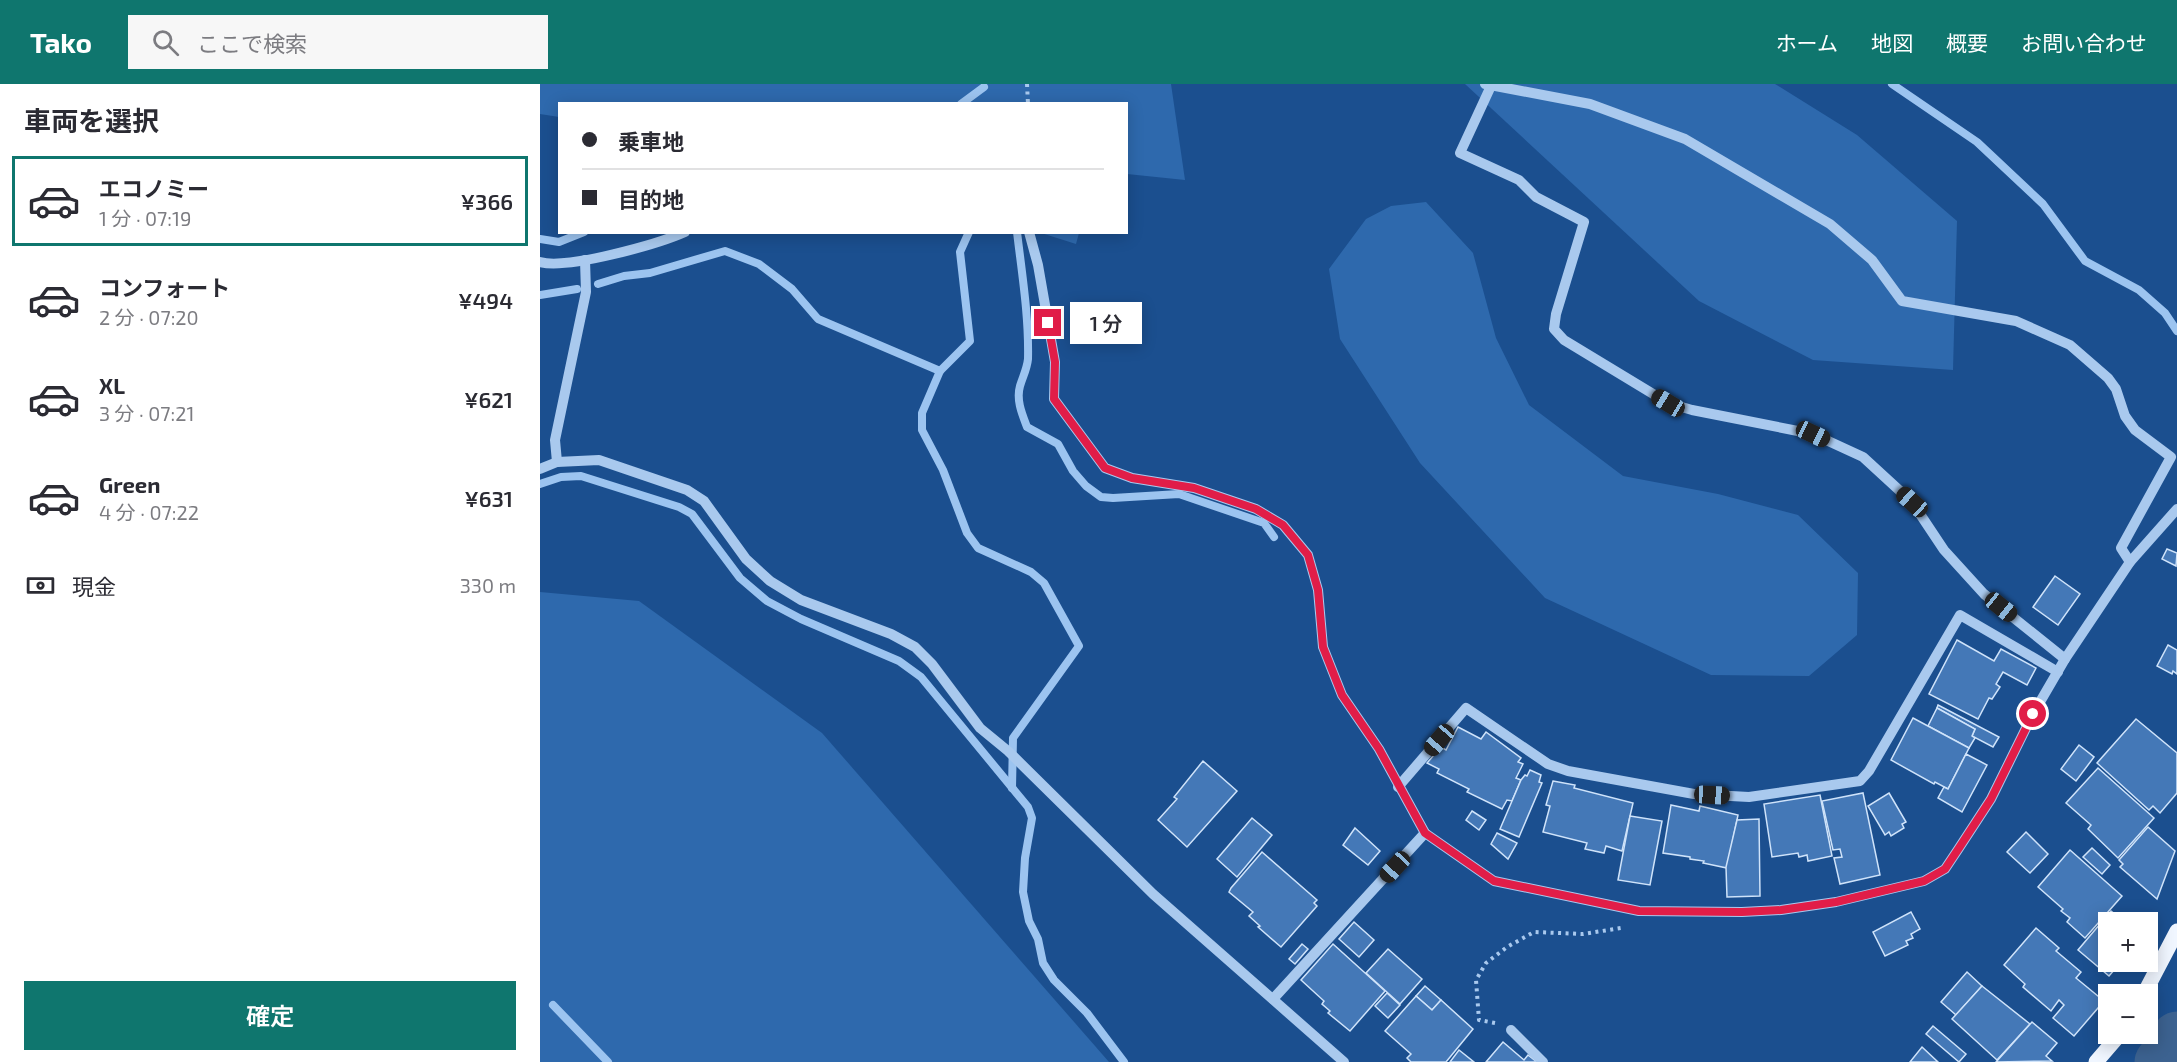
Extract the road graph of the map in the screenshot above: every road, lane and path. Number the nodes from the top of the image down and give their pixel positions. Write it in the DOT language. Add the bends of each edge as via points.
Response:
graph roads {
  1 [pos="1027,84"];
  2 [pos="1488,85"];
  3 [pos="1028,102"];
  4 [pos="681,234"];
  5 [pos="1030,234"];
  6 [pos="585,260"];
  7 [pos="540,262"];
  8 [pos="557,462"];
  9 [pos="540,469"];
  10 [pos="2177,509"];
  11 [pos="2130,562"];
  12 [pos="2066,659"];
  13 [pos="2058,672"];
  14 [pos="1398,787"];
  15 [pos="1425,833"];
  16 [pos="1628,927"];
  17 [pos="2177,931"];
  18 [pos="2149,984"];
  19 [pos="1272,999"];
  20 [pos="1510,1030"];
  21 [pos="2112,1044"];
  22 [pos="1344,1062"];
  23 [pos="1543,1062"];
  24 [pos="2097,1062"];
  1 -- 3 [label="path"];
  2 -- 11 [label="street" via="1590,104 1685,139 1830,224 1872,260 1902,301 2016,321 2070,345 2108,378 2134,430 2171,457 2121,548"];
  2 -- 12 [label="street" via="1461,153 1519,180 1536,197 1584,222 1556,314 1554,329 1564,340 1668,403 1813,434 1863,457 1912,502 1944,550 1984,594"];
  4 -- 6 [label="street"];
  5 -- 14 [label="street" via="1055,362 1054,399 1105,468 1132,478 1194,488 1256,509 1283,525 1308,555 1318,590 1323,647 1342,695 1379,749"];
  6 -- 7 [label="street" via="550,265"];
  6 -- 8 [label="street" via="586,292 555,440"];
  8 -- 9 [label="street"];
  8 -- 19 [label="street" via="599,460 687,490 704,501 746,559 770,581 801,600 891,633 915,647 980,728 1153,894"];
  10 -- 11 [label="street"];
  11 -- 12 [label="street"];
  12 -- 13 [label="street"];
  13 -- 14 [label="street" via="1960,615 1860,781 1749,797 1694,794 1568,771 1548,765 1466,708"];
  13 -- 15 [label="street" via="1984,809 1945,869 1924,881 1836,902 1781,910 1639,911 1494,881"];
  14 -- 15 [label="street"];
  15 -- 19 [label="street"];
  16 -- 20 [label="path" via="1583,934 1534,932 1486,963 1476,980 1479,1020 1508,1024"];
  17 -- 18 [label="main road"];
  19 -- 22 [label="street"];
  20 -- 23 [label="street"];
  21 -- 24 [label="main road"];
}
